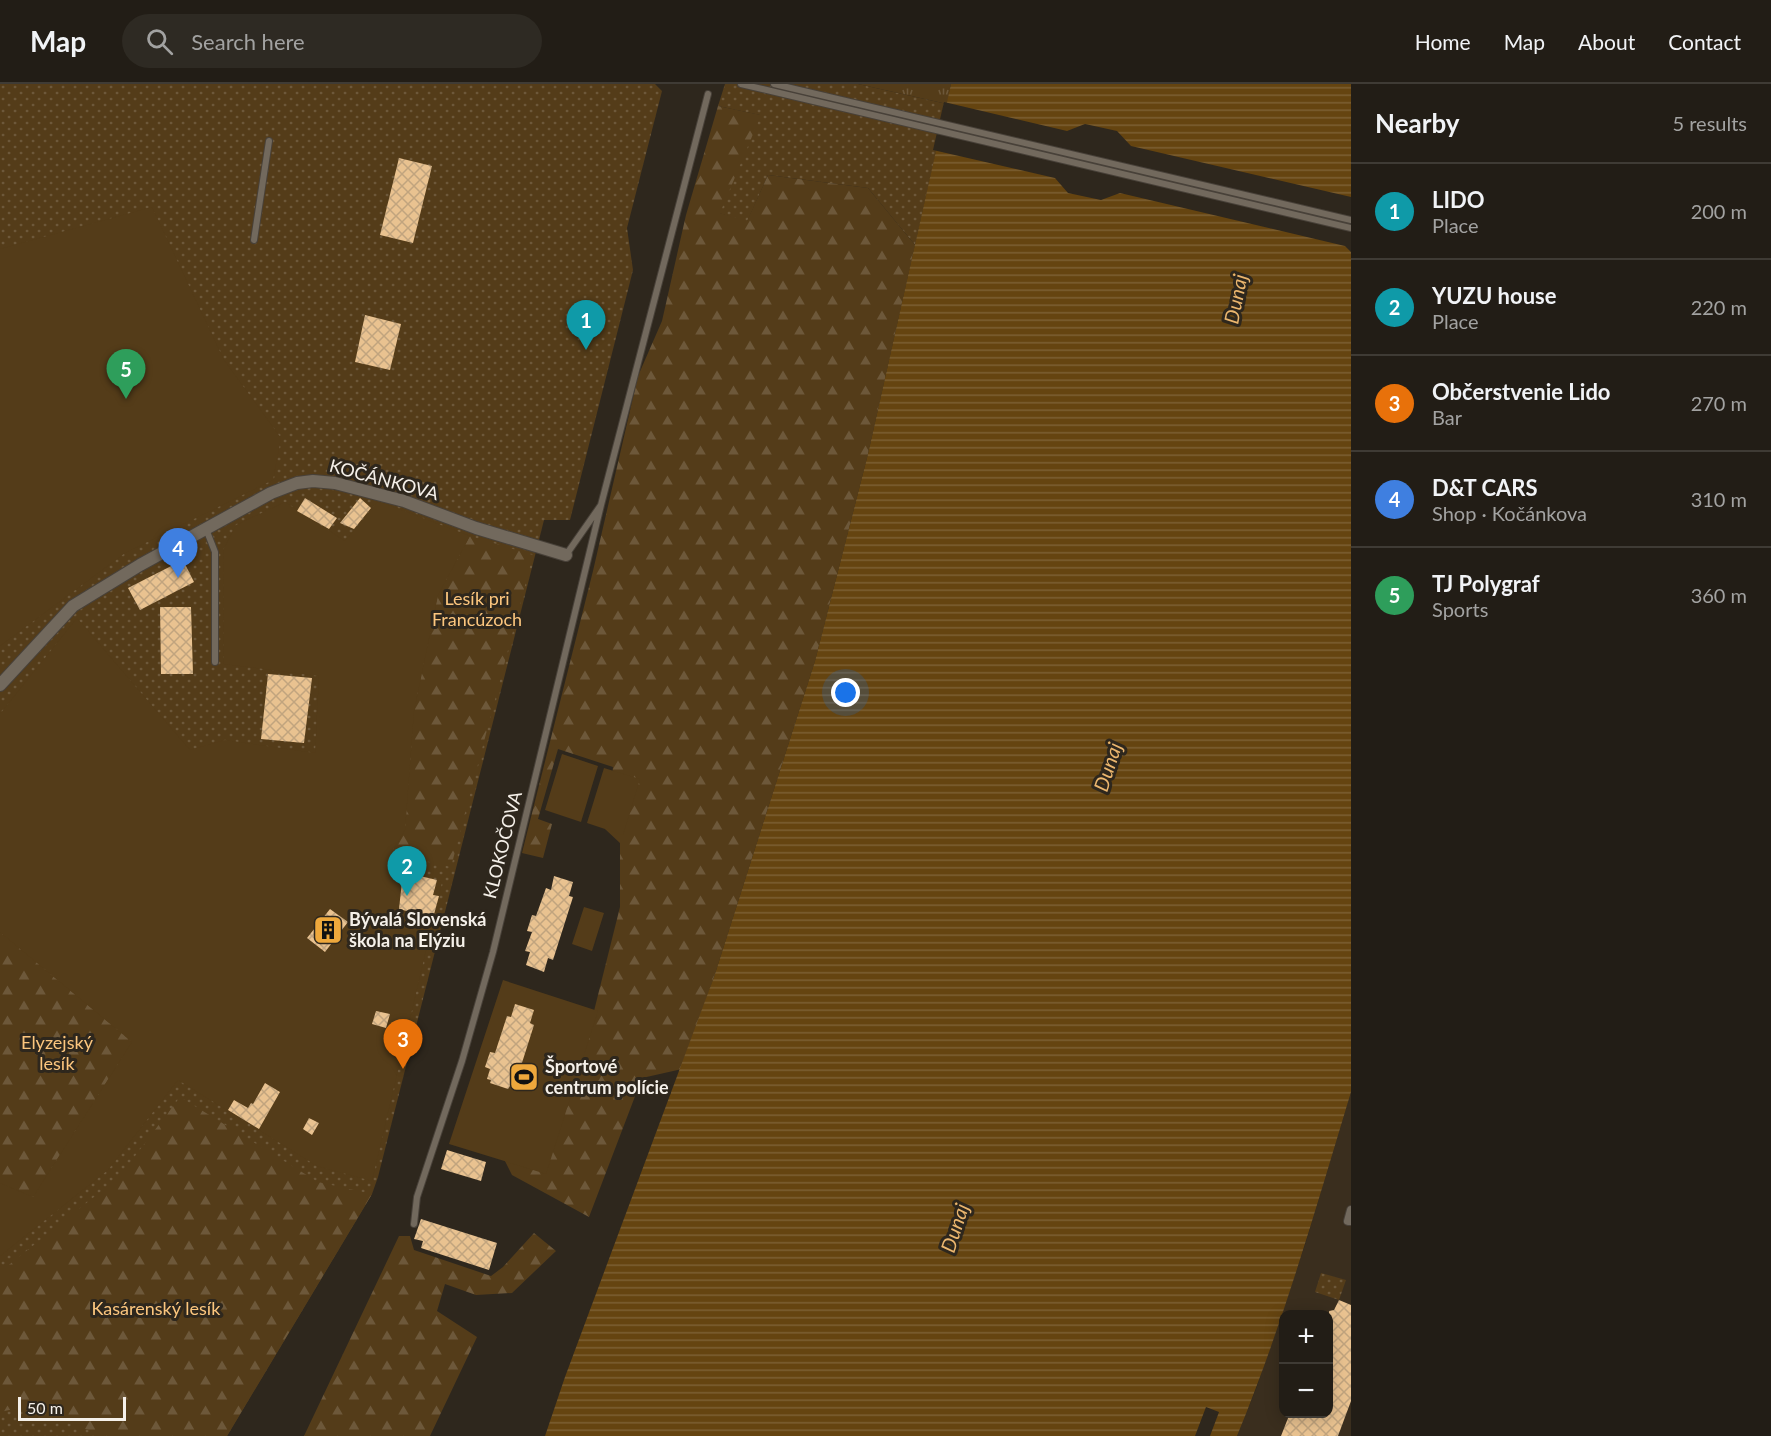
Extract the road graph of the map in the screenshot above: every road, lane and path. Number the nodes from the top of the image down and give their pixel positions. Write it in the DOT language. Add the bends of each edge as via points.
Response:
graph roads {
  1 [pos="741,84"];
  2 [pos="774,84"];
  3 [pos="708,94"];
  4 [pos="269,141"];
  5 [pos="1351,220"];
  6 [pos="1351,228"];
  7 [pos="254,240"];
  8 [pos="601,505"];
  9 [pos="206,529"];
  10 [pos="567,555"];
  11 [pos="215,662"];
  12 [pos="0,686"];
  13 [pos="1351,1210"];
  14 [pos="1351,1221"];
  15 [pos="414,1224"];
  1 -- 6 [label="lane"];
  2 -- 5 [label="lane"];
  3 -- 8 [label="lane, KLOKOČOVA"];
  4 -- 7 [label="lane"];
  8 -- 10 [label="lane"];
  8 -- 15 [label="lane, KLOKOČOVA" via="493,952 417,1197"];
  9 -- 10 [label="street, KOČÁNKOVA" via="291,485 325,482 404,501"];
  9 -- 11 [label="lane" via="215,552"];
  9 -- 12 [label="street, KOČÁNKOVA" via="73,606"];
  13 -- 14 [label="street"];
}
